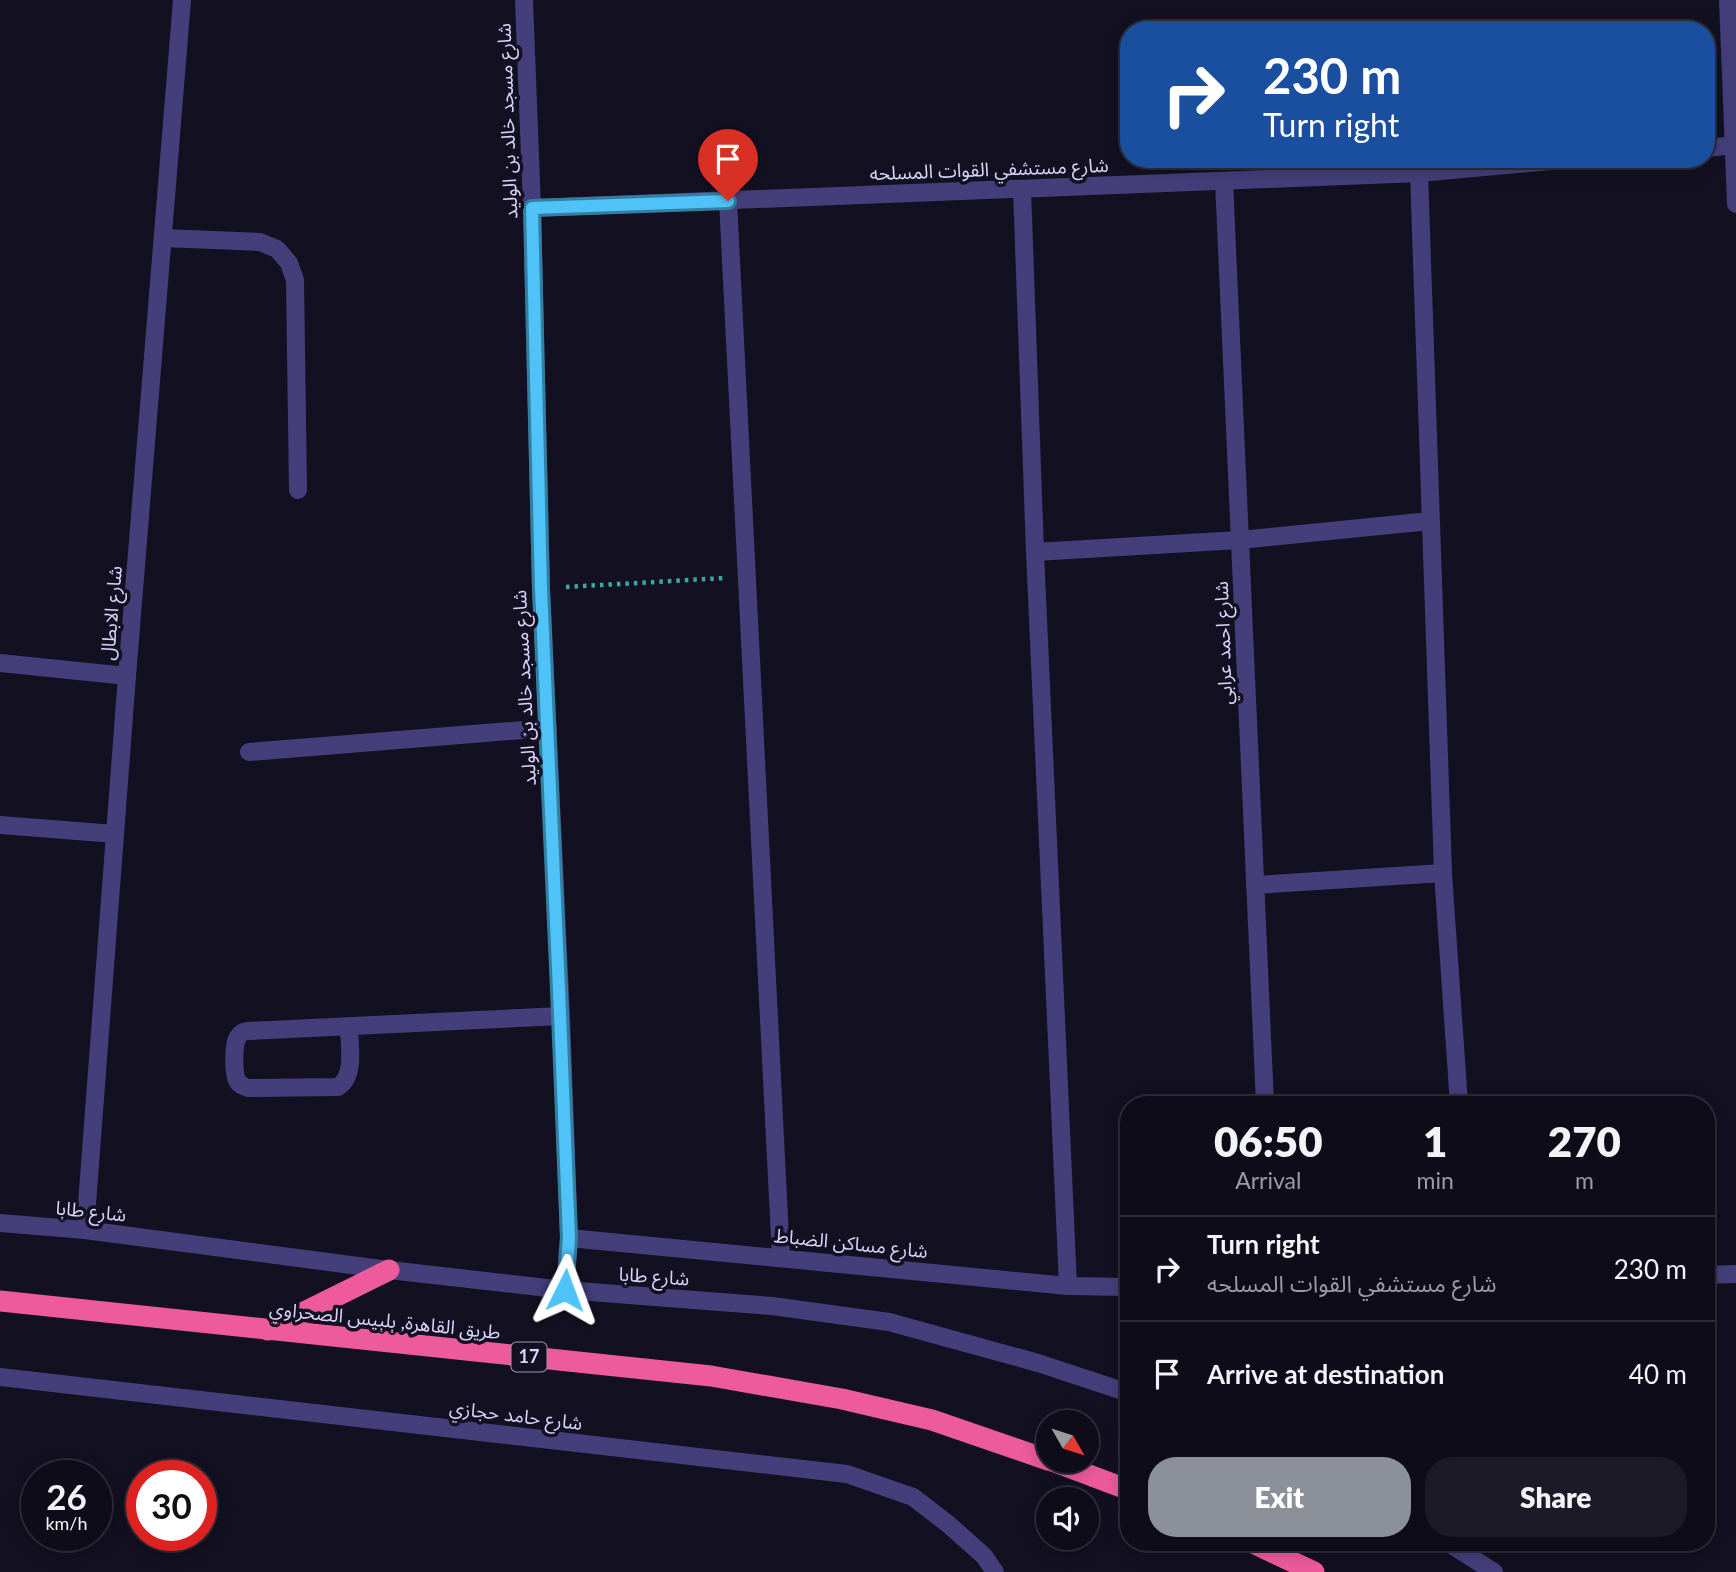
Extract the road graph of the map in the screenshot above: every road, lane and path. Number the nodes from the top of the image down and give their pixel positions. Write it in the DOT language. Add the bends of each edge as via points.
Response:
graph roads {
  1 [pos="182,0"];
  2 [pos="524,0"];
  3 [pos="1728,0"];
  4 [pos="1735,145"];
  5 [pos="1715,147"];
  6 [pos="1474,168"];
  7 [pos="1419,173"];
  8 [pos="1224,181"];
  9 [pos="1022,189"];
  10 [pos="728,201"];
  11 [pos="1736,204"];
  12 [pos="532,208"];
  13 [pos="163,238"];
  14 [pos="298,490"];
  15 [pos="1430,521"];
  16 [pos="1240,540"];
  17 [pos="1035,552"];
  18 [pos="747,577"];
  19 [pos="541,589"];
  20 [pos="0,663"];
  21 [pos="127,676"];
  22 [pos="548,728"];
  23 [pos="249,752"];
  24 [pos="0,825"];
  25 [pos="115,834"];
  26 [pos="1443,873"];
  27 [pos="1255,885"];
  28 [pos="561,1016"];
  29 [pos="349,1026"];
  30 [pos="1265,1096"];
  31 [pos="1459,1096"];
  32 [pos="0,1223"];
  33 [pos="85,1230"];
  34 [pos="569,1238"];
  35 [pos="781,1258"];
  36 [pos="389,1270"];
  37 [pos="1736,1274"];
  38 [pos="1715,1275"];
  39 [pos="1068,1286"];
  40 [pos="1120,1287"];
  41 [pos="565,1290"];
  42 [pos="0,1301"];
  43 [pos="267,1331"];
  44 [pos="0,1377"];
  45 [pos="1120,1390"];
  46 [pos="1036,1456"];
  47 [pos="1085,1474"];
  48 [pos="1120,1487"];
  49 [pos="1270,1551"];
  50 [pos="1461,1551"];
  51 [pos="995,1572"];
  52 [pos="1314,1572"];
  53 [pos="1494,1572"];
  1 -- 13 [label="street, شارع الابطال"];
  2 -- 12 [label="street, شارع مسجد خالد بن الوليد"];
  3 -- 4 [label="street"];
  4 -- 5 [label="street"];
  4 -- 11 [label="street"];
  6 -- 7 [label="street, شارع مستشفي القوات المسلحه"];
  7 -- 8 [label="street, شارع مستشفي القوات المسلحه"];
  7 -- 15 [label="street"];
  8 -- 9 [label="street, شارع مستشفي القوات المسلحه"];
  8 -- 16 [label="street, شارع احمد عرابي"];
  9 -- 10 [label="street, شارع مستشفي القوات المسلحه"];
  9 -- 17 [label="street"];
  10 -- 12 [label="street, شارع مستشفي القوات المسلحه"];
  10 -- 18 [label="street"];
  12 -- 19 [label="street, شارع مسجد خالد بن الوليد"];
  13 -- 14 [label="street" via="260,242 277,249 289,263 295,279"];
  13 -- 21 [label="street, شارع الابطال"];
  15 -- 16 [label="street"];
  15 -- 26 [label="street"];
  16 -- 17 [label="street"];
  16 -- 27 [label="street, شارع احمد عرابي"];
  17 -- 39 [label="street"];
  18 -- 19 [label="path"];
  18 -- 35 [label="street"];
  19 -- 22 [label="street, شارع مسجد خالد بن الوليد"];
  20 -- 21 [label="street"];
  21 -- 25 [label="street, شارع الابطال"];
  22 -- 23 [label="street"];
  22 -- 28 [label="street, شارع مسجد خالد بن الوليد"];
  24 -- 25 [label="street"];
  25 -- 33 [label="street, شارع الابطال"];
  26 -- 27 [label="street"];
  26 -- 31 [label="street"];
  27 -- 30 [label="street, شارع احمد عرابي"];
  28 -- 29 [label="street"];
  28 -- 34 [label="street, شارع مسجد خالد بن الوليد"];
  29 -- 29 [label="street" via="350,1072 338,1087 248,1088 238,1082 235,1044 242,1033"];
  32 -- 33 [label="street, شارع طابا"];
  33 -- 36 [label="street, شارع طابا"];
  34 -- 35 [label="street, شارع مساكن الضباط"];
  34 -- 41 [label="street, شارع مسجد خالد بن الوليد"];
  35 -- 39 [label="street, شارع مساكن الضباط"];
  36 -- 41 [label="street, شارع طابا"];
  36 -- 43 [label="highway"];
  37 -- 38 [label="street"];
  39 -- 40 [label="street, شارع مساكن الضباط"];
  41 -- 45 [label="street, شارع طابا" via="772,1306 889,1322"];
  42 -- 43 [label="highway, طريق القاهرة, بلبيس الصحراوي / 17"];
  43 -- 46 [label="highway, طريق القاهرة, بلبيس الصحراوي / 17" via="711,1376 932,1420"];
  44 -- 51 [label="street, شارع حامد حجازي" via="847,1474 913,1497 984,1556"];
  47 -- 48 [label="highway, طريق القاهرة, بلبيس الصحراوي / 17"];
  49 -- 52 [label="highway"];
  50 -- 53 [label="street"];
}
